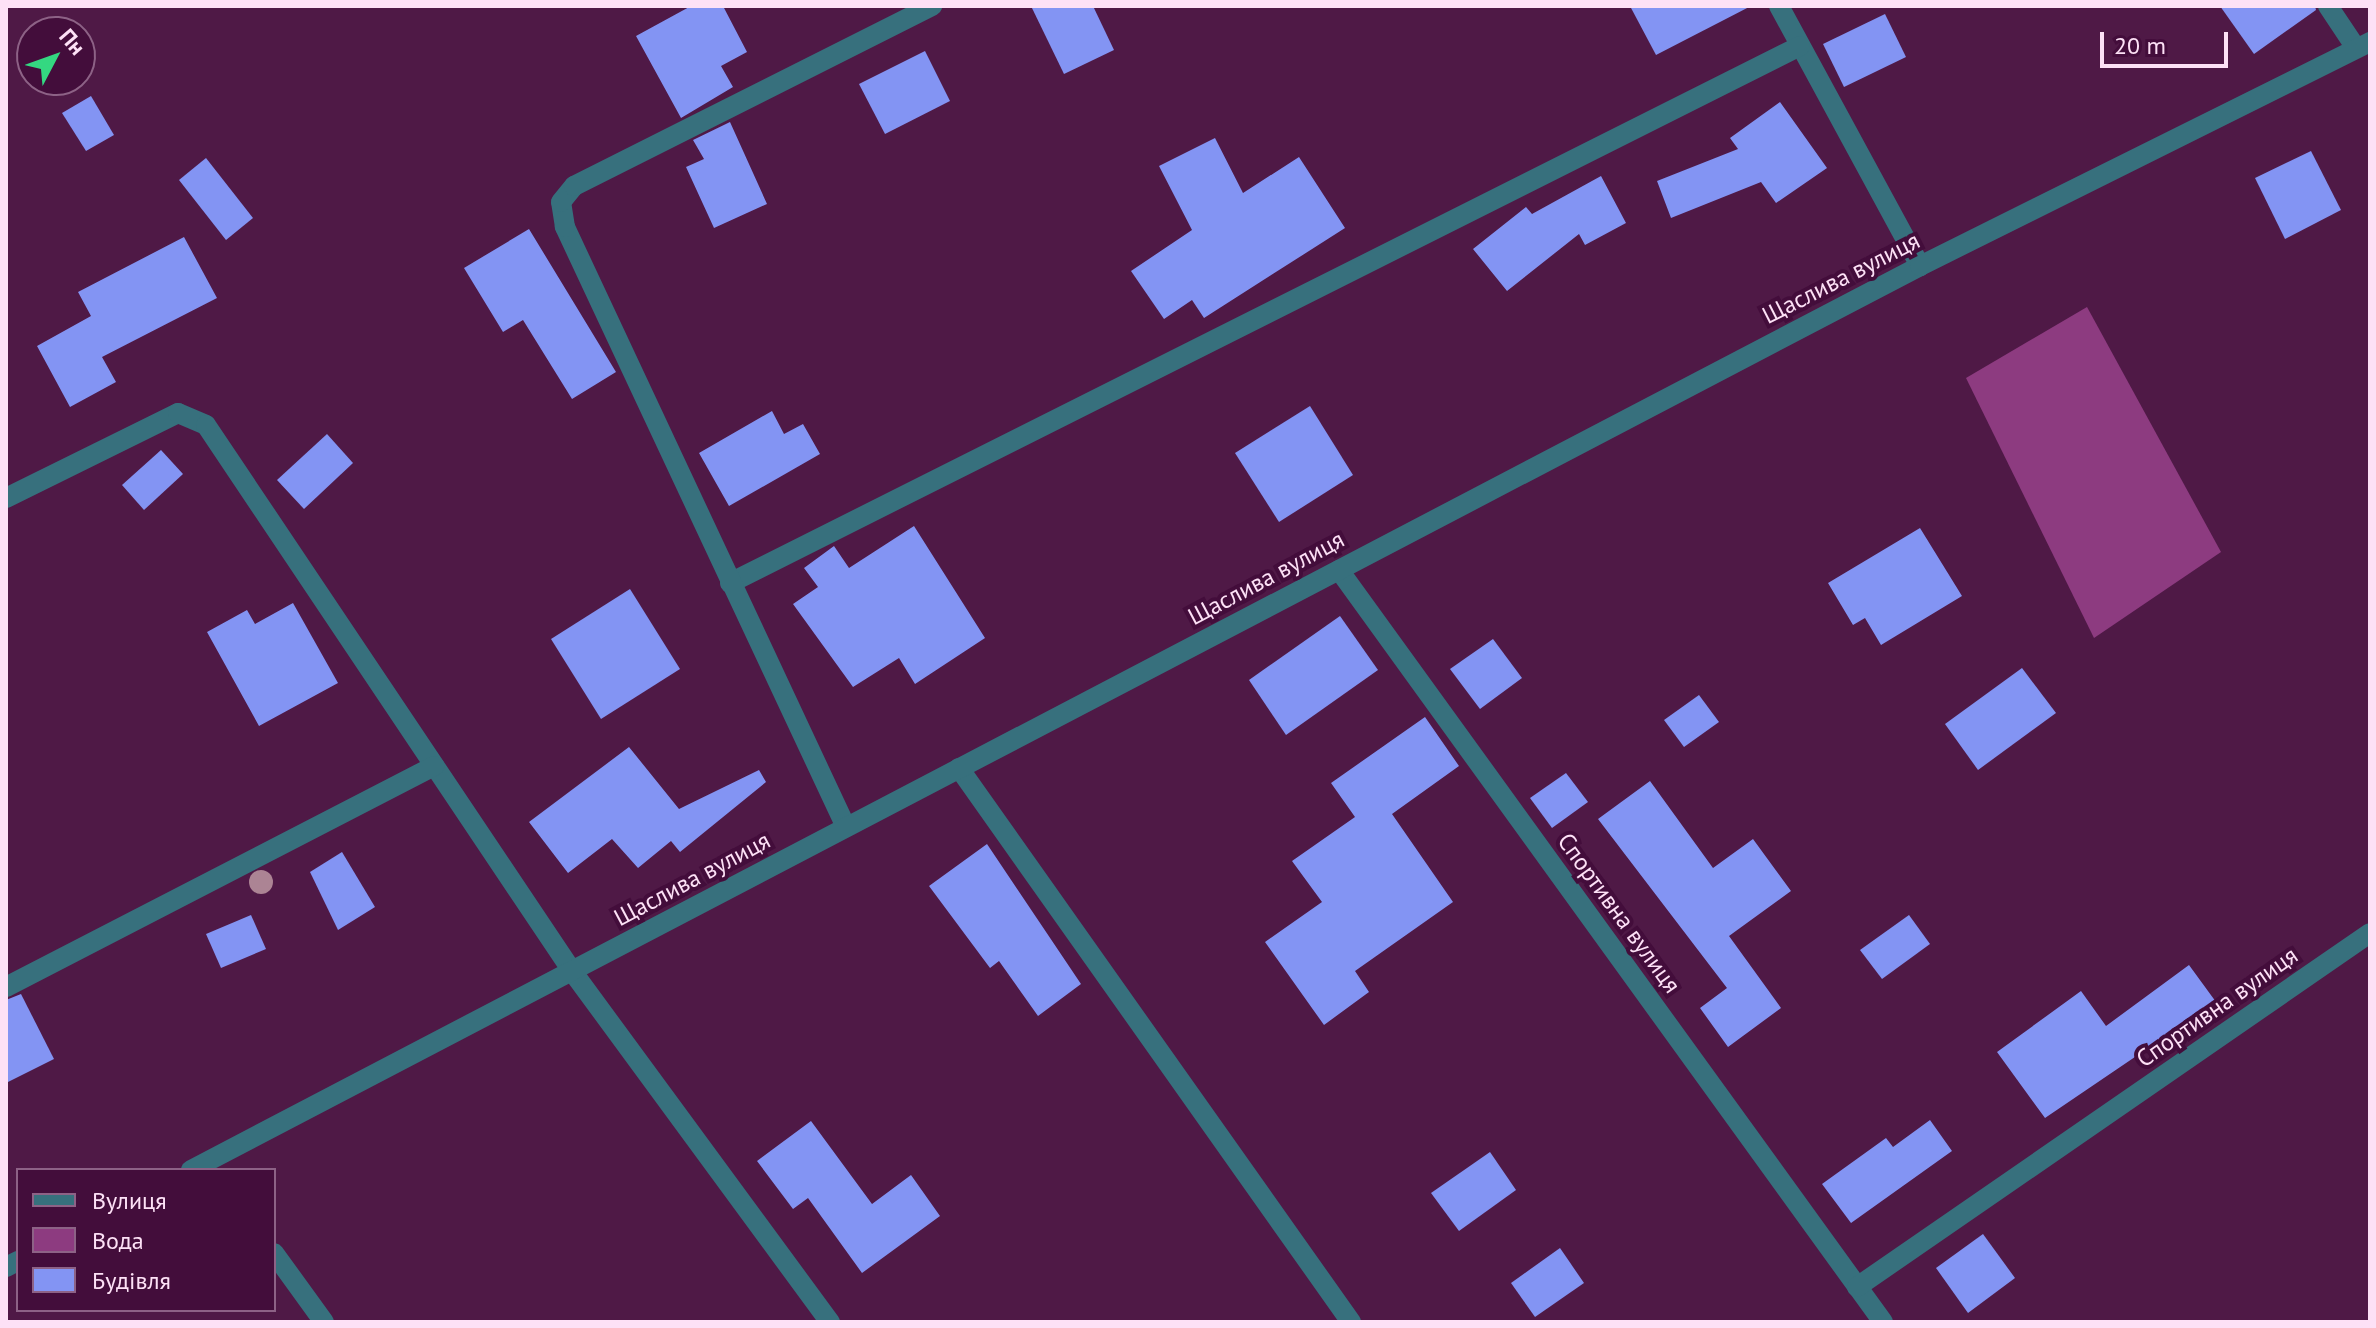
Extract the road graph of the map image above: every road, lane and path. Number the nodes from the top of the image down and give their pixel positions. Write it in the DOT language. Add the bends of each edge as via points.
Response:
graph roads {
  1 [pos="932,6"];
  2 [pos="1779,6"];
  3 [pos="2328,6"];
  4 [pos="2363,45"];
  5 [pos="1800,46"];
  6 [pos="1920,266"];
  7 [pos="6,498"];
  8 [pos="1339,570"];
  9 [pos="730,583"];
  10 [pos="434,766"];
  11 [pos="959,768"];
  12 [pos="846,827"];
  13 [pos="2370,933"];
  14 [pos="572,971"];
  15 [pos="6,987"];
  16 [pos="204,1167"];
  17 [pos="276,1256"];
  18 [pos="1857,1287"];
  19 [pos="324,1322"];
  20 [pos="830,1322"];
  21 [pos="1351,1322"];
  22 [pos="1883,1322"];
  1 -- 9 [label="street" via="574,186 561,202 565,227"];
  2 -- 5 [label="street"];
  3 -- 4 [label="street"];
  4 -- 6 [label="street, Щаслива вулиця"];
  5 -- 6 [label="street"];
  5 -- 9 [label="street"];
  6 -- 8 [label="street, Щаслива вулиця"];
  7 -- 10 [label="street" via="163,418 194,416"];
  8 -- 11 [label="street, Щаслива вулиця"];
  8 -- 18 [label="street, Спортивна вулиця"];
  9 -- 12 [label="street"];
  10 -- 14 [label="street"];
  10 -- 15 [label="street"];
  11 -- 12 [label="street, Щаслива вулиця"];
  11 -- 21 [label="street"];
  12 -- 14 [label="street, Щаслива вулиця"];
  13 -- 18 [label="street, Спортивна вулиця"];
  14 -- 16 [label="street, Щаслива вулиця"];
  14 -- 20 [label="street"];
  17 -- 19 [label="street"];
  18 -- 22 [label="street, Спортивна вулиця"];
}
